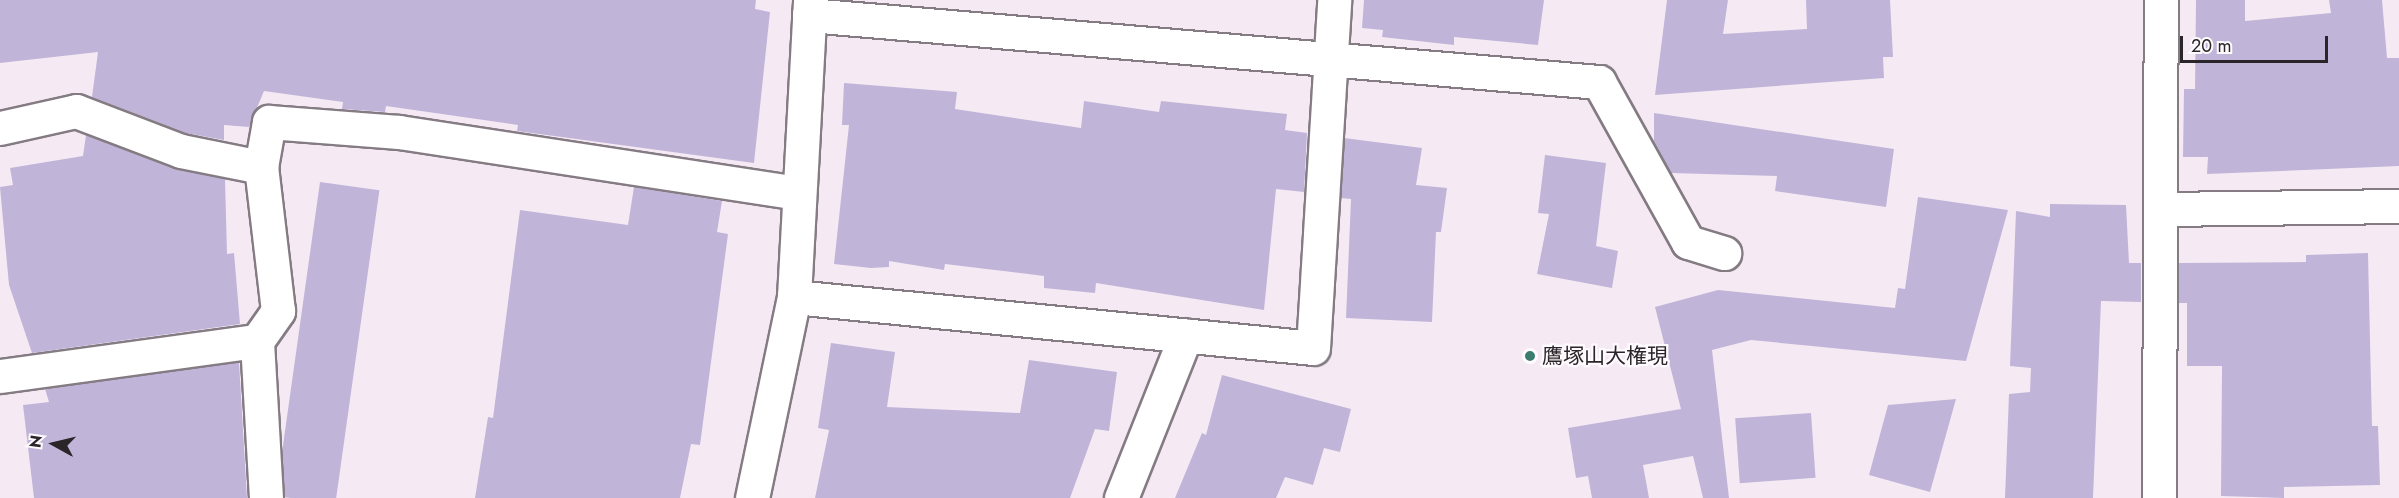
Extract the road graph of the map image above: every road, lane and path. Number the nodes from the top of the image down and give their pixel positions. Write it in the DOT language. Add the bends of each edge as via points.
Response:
graph roads {
  1 [pos="1334,0"];
  2 [pos="2161,0"];
  3 [pos="809,8"];
  4 [pos="1331,59"];
  5 [pos="0,128"];
  6 [pos="261,167"];
  7 [pos="796,193"];
  8 [pos="2399,206"];
  9 [pos="2160,209"];
  10 [pos="1724,253"];
  11 [pos="794,297"];
  12 [pos="1186,334"];
  13 [pos="257,341"];
  14 [pos="0,376"];
  15 [pos="266,498"];
  16 [pos="752,498"];
  17 [pos="1121,498"];
  18 [pos="2159,498"];
  1 -- 4 [label="street"];
  2 -- 9 [label="street"];
  3 -- 4 [label="street"];
  3 -- 7 [label="street"];
  4 -- 10 [label="street" via="1599,82 1688,242"];
  4 -- 12 [label="street" via="1312,348"];
  5 -- 6 [label="street" via="76,111 181,151"];
  6 -- 7 [label="street" via="268,122 399,132"];
  6 -- 13 [label="street" via="278,311"];
  7 -- 11 [label="street"];
  8 -- 9 [label="street"];
  9 -- 18 [label="street"];
  11 -- 12 [label="street"];
  11 -- 16 [label="street"];
  12 -- 17 [label="street"];
  13 -- 14 [label="street"];
  13 -- 15 [label="street"];
}
